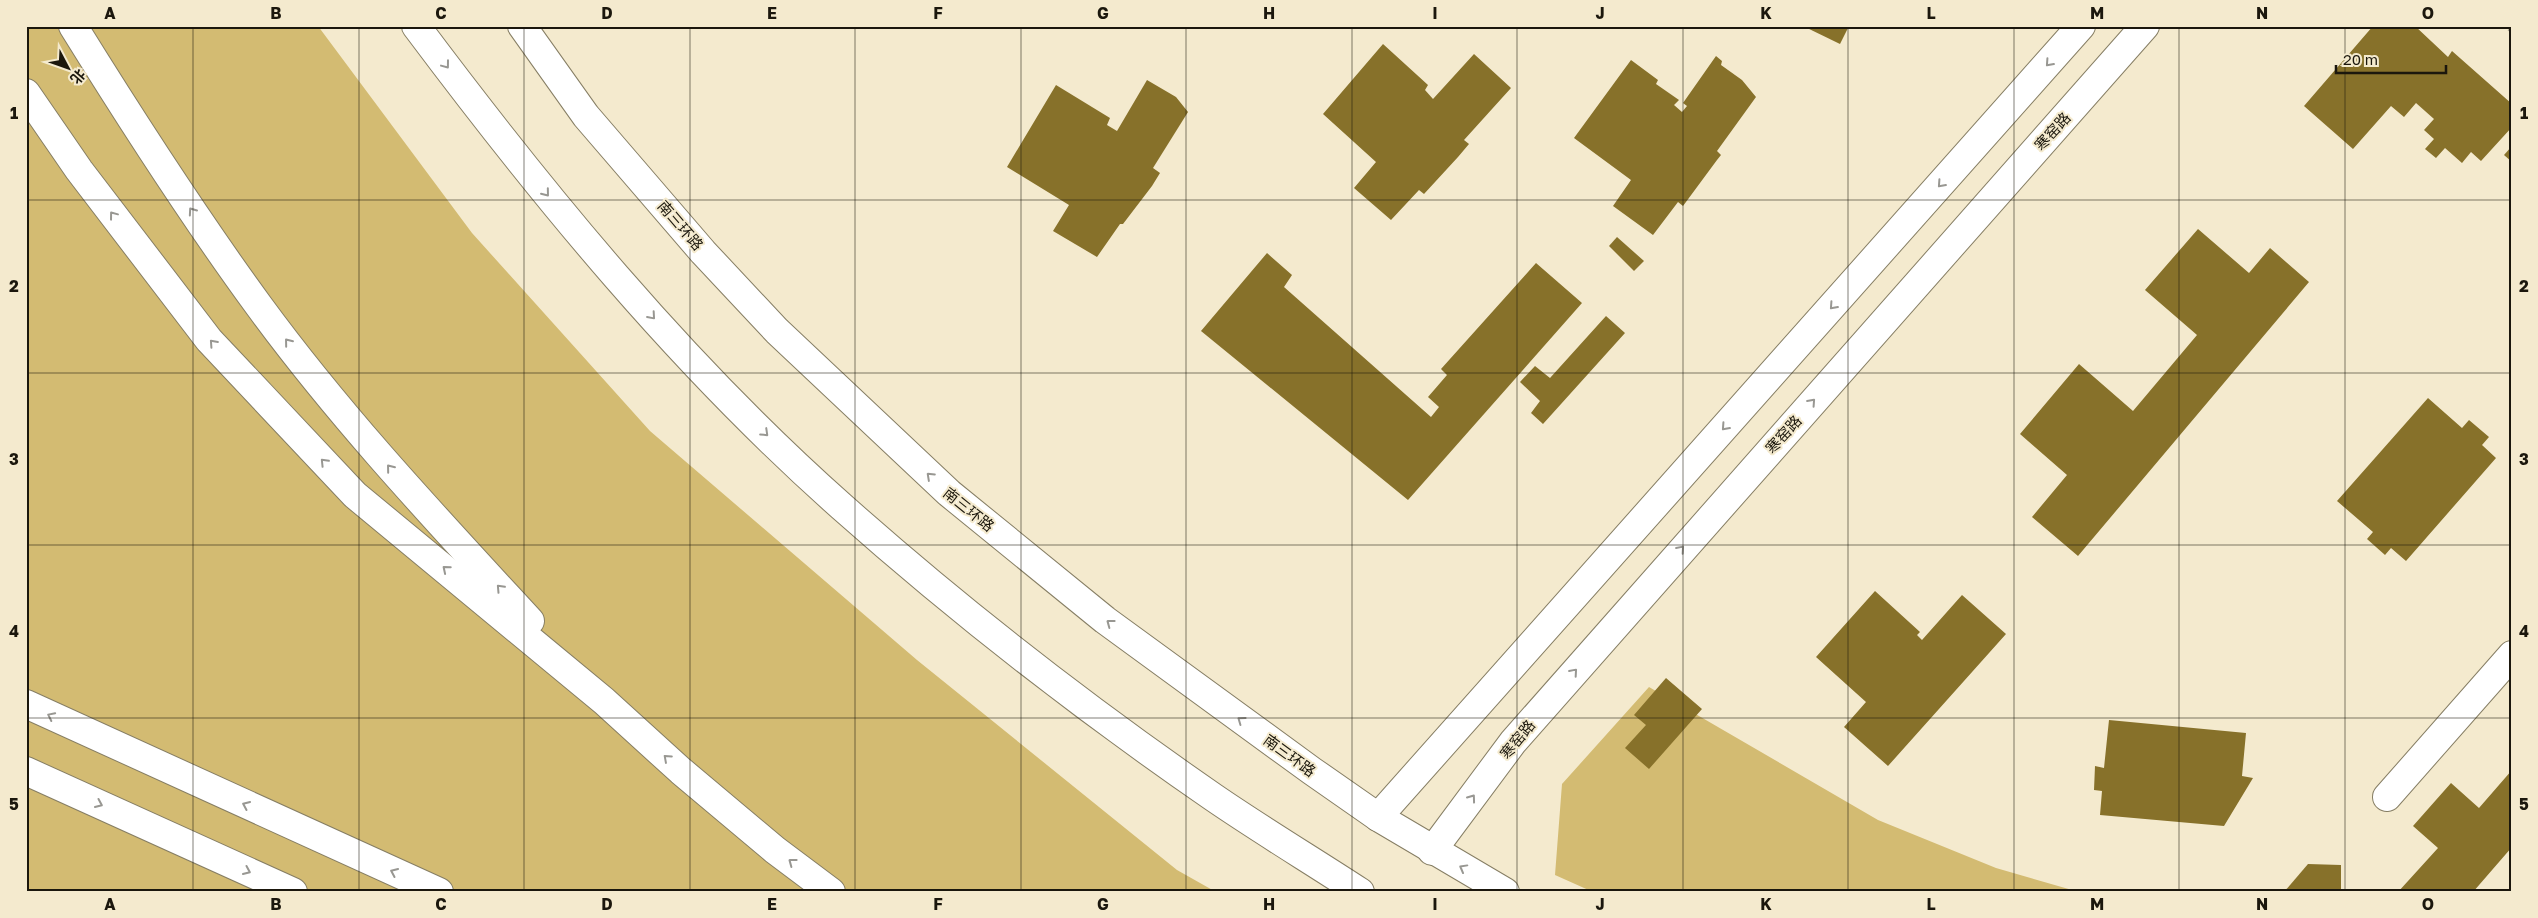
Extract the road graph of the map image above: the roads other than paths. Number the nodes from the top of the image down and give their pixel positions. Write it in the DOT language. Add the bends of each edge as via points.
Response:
graph roads {
  1 [pos="73,26"];
  2 [pos="416,26"];
  3 [pos="522,26"];
  4 [pos="2081,26"];
  5 [pos="2145,26"];
  6 [pos="26,93"];
  7 [pos="2512,655"];
  8 [pos="604,701"];
  9 [pos="26,704"];
  10 [pos="26,771"];
  11 [pos="2387,797"];
  12 [pos="1378,818"];
  13 [pos="1432,851"];
  14 [pos="293,892"];
  15 [pos="439,892"];
  16 [pos="831,892"];
  17 [pos="1360,892"];
  18 [pos="1505,892"];
  8 -- 1 [label="main road, one-way" via="396,475 260,307 183,197"];
  2 -- 17 [label="main road, one-way" via="486,118 658,323 746,415 840,505 1085,706 1215,798"];
  12 -- 3 [label="main road, 南三环路, one-way" via="1105,620 949,494 777,331 703,252 586,116"];
  4 -- 12 [label="main road, one-way"];
  13 -- 5 [label="main road, 寒窑路, one-way" via="1513,742"];
  8 -- 6 [label="main road, one-way" via="355,495 209,340 79,170"];
  7 -- 11 [label="main road"];
  16 -- 8 [label="main road, one-way" via="688,777"];
  15 -- 9 [label="main road, one-way"];
  10 -- 14 [label="main road, one-way"];
  12 -- 13 [label="main road, 南三环路"];
  18 -- 13 [label="main road, 南三环路, one-way"];
}
